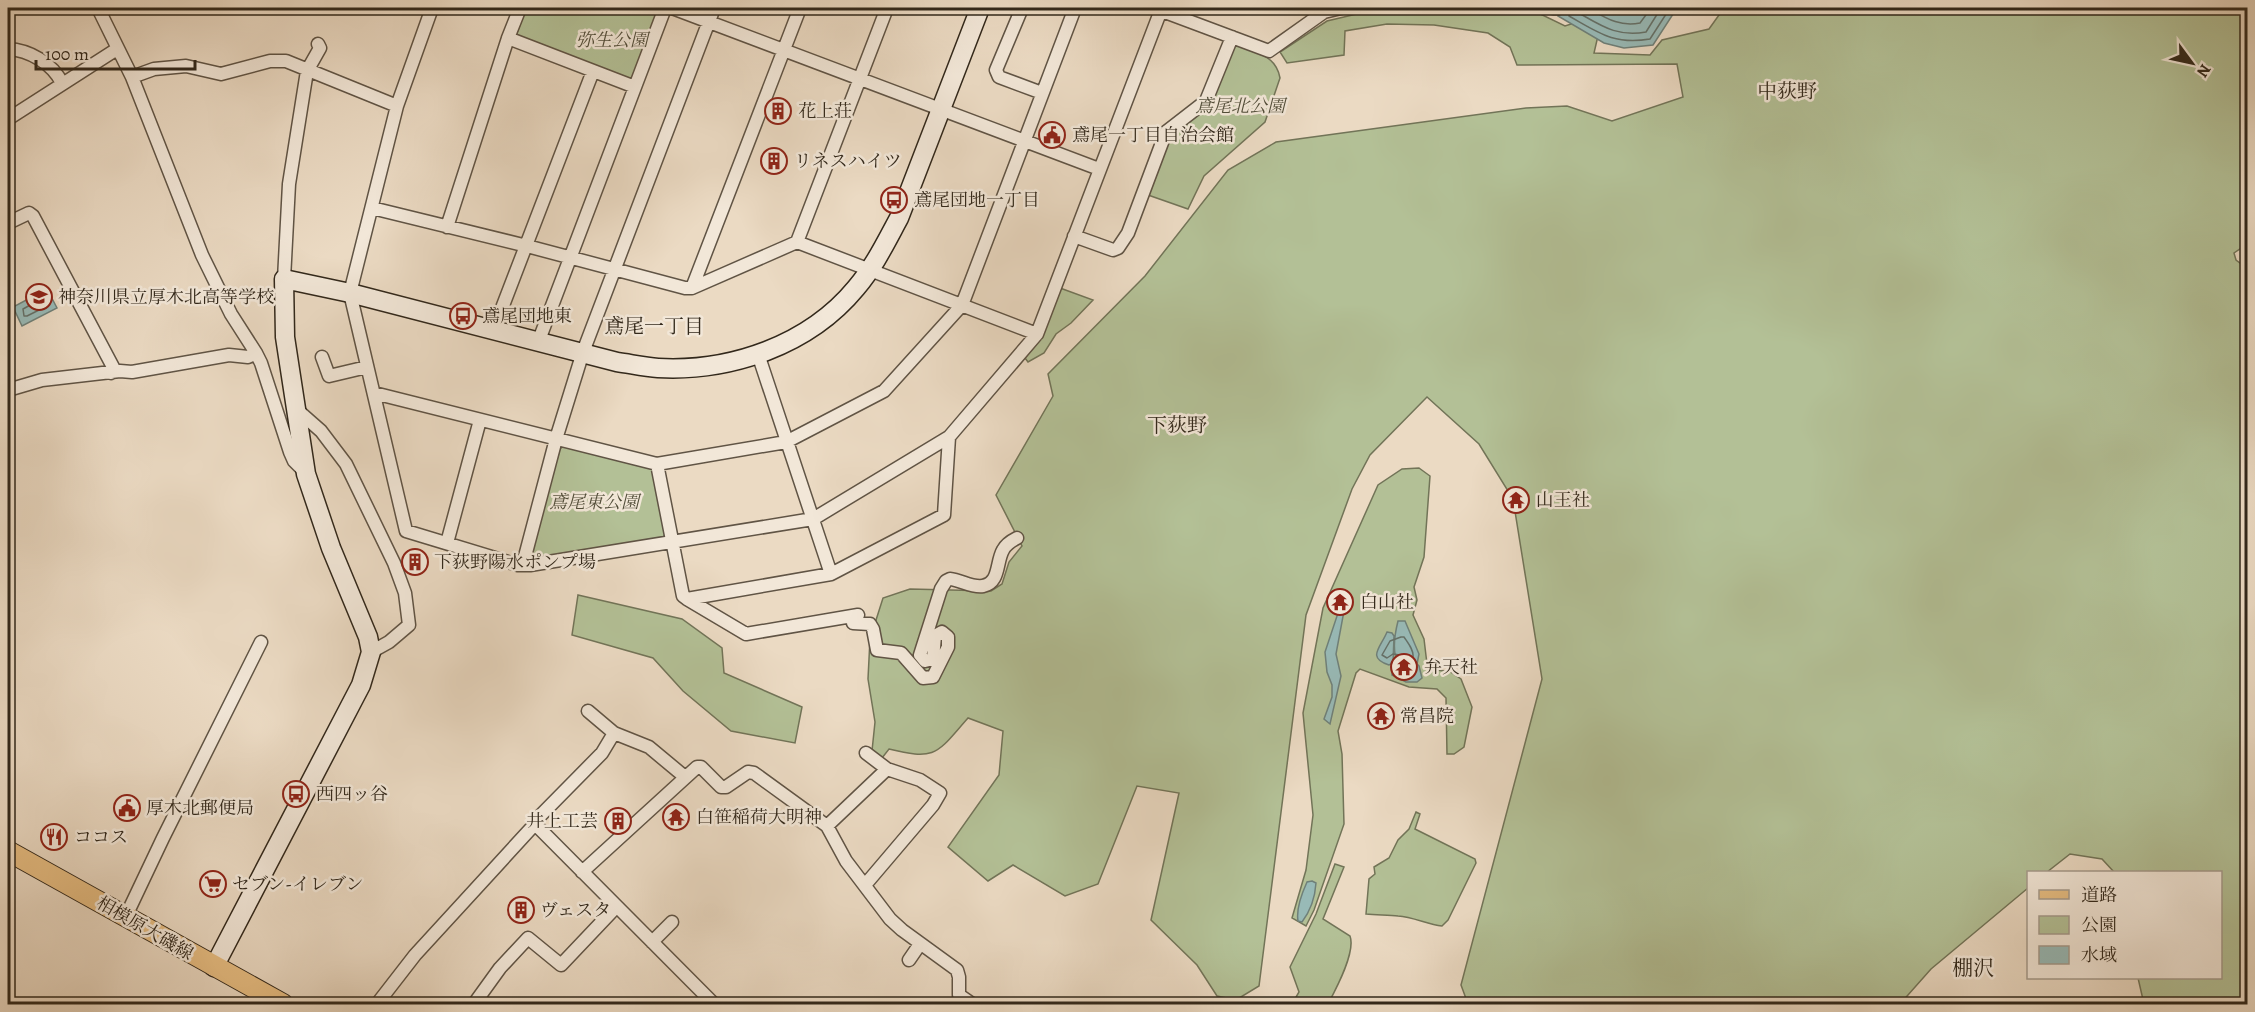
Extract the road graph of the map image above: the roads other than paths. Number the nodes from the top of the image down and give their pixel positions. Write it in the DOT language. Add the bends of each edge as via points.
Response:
graph roads {
  1 [pos="98,8"];
  2 [pos="432,8"];
  3 [pos="520,8"];
  4 [pos="665,8"];
  5 [pos="672,8"];
  6 [pos="714,8"];
  7 [pos="800,8"];
  8 [pos="887,8"];
  9 [pos="980,8"];
  10 [pos="1022,8"];
  11 [pos="1075,8"];
  12 [pos="1341,8"];
  13 [pos="1553,8"];
  14 [pos="1559,8"];
  15 [pos="1157,9"];
  16 [pos="1322,10"];
  17 [pos="708,21"];
  18 [pos="1232,37"];
  19 [pos="508,38"];
  20 [pos="318,44"];
  21 [pos="783,48"];
  22 [pos="8,49"];
  23 [pos="117,49"];
  24 [pos="307,71"];
  25 [pos="593,72"];
  26 [pos="132,77"];
  27 [pos="859,78"];
  28 [pos="62,83"];
  29 [pos="635,87"];
  30 [pos="1042,93"];
  31 [pos="397,106"];
  32 [pos="941,108"];
  33 [pos="8,119"];
  34 [pos="1024,141"];
  35 [pos="1099,169"];
  36 [pos="372,208"];
  37 [pos="8,223"];
  38 [pos="447,227"];
  39 [pos="1074,236"];
  40 [pos="797,242"];
  41 [pos="527,246"];
  42 [pos="571,258"];
  43 [pos="613,269"];
  44 [pos="871,269"];
  45 [pos="284,279"];
  46 [pos="692,288"];
  47 [pos="350,293"];
  48 [pos="962,305"];
  49 [pos="494,329"];
  50 [pos="1037,334"];
  51 [pos="539,340"];
  52 [pos="583,352"];
  53 [pos="255,353"];
  54 [pos="758,354"];
  55 [pos="322,357"];
  56 [pos="367,368"];
  57 [pos="111,373"];
  58 [pos="8,390"];
  59 [pos="374,393"];
  60 [pos="295,408"];
  61 [pos="480,420"];
  62 [pos="949,437"];
  63 [pos="556,439"];
  64 [pos="786,442"];
  65 [pos="657,464"];
  66 [pos="306,474"];
  67 [pos="813,519"];
  68 [pos="1017,538"];
  69 [pos="673,542"];
  70 [pos="447,543"];
  71 [pos="523,564"];
  72 [pos="831,574"];
  73 [pos="687,599"];
  74 [pos="261,642"];
  75 [pos="371,652"];
  76 [pos="588,711"];
  77 [pos="614,733"];
  78 [pos="866,753"];
  79 [pos="886,769"];
  80 [pos="685,777"];
  81 [pos="535,824"];
  82 [pos="827,826"];
  83 [pos="8,850"];
  84 [pos="582,872"];
  85 [pos="865,885"];
  86 [pos="616,907"];
  87 [pos="126,916"];
  88 [pos="672,922"];
  89 [pos="652,942"];
  90 [pos="920,944"];
  91 [pos="909,960"];
  92 [pos="214,967"];
  93 [pos="474,999"];
  94 [pos="715,1004"];
  95 [pos="283,1005"];
  96 [pos="377,1005"];
  97 [pos="972,1005"];
  1 -- 23 [label="street"];
  2 -- 31 [label="street"];
  3 -- 19 [label="street"];
  4 -- 29 [label="street"];
  5 -- 17 [label="street"];
  6 -- 17 [label="street"];
  7 -- 21 [label="street"];
  8 -- 27 [label="street"];
  9 -- 32 [label="street"];
  10 -- 30 [label="street" via="996,70 999,77"];
  11 -- 30 [label="street"];
  12 -- 16 [label="street"];
  13 -- 14 [label="street"];
  15 -- 18 [label="street"];
  15 -- 35 [label="street"];
  16 -- 18 [label="street" via="1269,51"];
  17 -- 21 [label="street"];
  17 -- 43 [label="street"];
  18 -- 39 [label="street" via="1206,101 1166,132 1128,233 1118,248 1113,250"];
  19 -- 25 [label="street"];
  19 -- 38 [label="street"];
  20 -- 24 [label="street" via="320,48"];
  21 -- 27 [label="street"];
  21 -- 46 [label="street"];
  22 -- 28 [label="street" via="27,52 41,60"];
  23 -- 26 [label="street"];
  23 -- 28 [label="street"];
  24 -- 26 [label="street" via="286,61 270,61 221,74 186,66 154,69"];
  24 -- 31 [label="street"];
  24 -- 45 [label="street" via="289,184"];
  25 -- 29 [label="street"];
  25 -- 41 [label="street"];
  26 -- 53 [label="street" via="202,255"];
  27 -- 32 [label="street"];
  27 -- 40 [label="street"];
  28 -- 33 [label="street"];
  29 -- 42 [label="street"];
  30 -- 34 [label="street"];
  31 -- 36 [label="street"];
  32 -- 34 [label="street"];
  32 -- 44 [label="street" via="899,218"];
  34 -- 35 [label="street"];
  34 -- 48 [label="street"];
  35 -- 39 [label="street"];
  36 -- 38 [label="street"];
  36 -- 47 [label="street"];
  37 -- 57 [label="street" via="25,213 33,216 113,367"];
  38 -- 41 [label="street"];
  39 -- 50 [label="street"];
  40 -- 44 [label="street"];
  40 -- 46 [label="street"];
  41 -- 42 [label="street"];
  41 -- 49 [label="street"];
  42 -- 43 [label="street"];
  42 -- 51 [label="street"];
  43 -- 46 [label="street"];
  43 -- 52 [label="street"];
  44 -- 48 [label="street"];
  44 -- 54 [label="street" via="831,313 781,346"];
  45 -- 47 [label="street"];
  45 -- 60 [label="street" via="285,337"];
  47 -- 49 [label="street"];
  47 -- 56 [label="street"];
  48 -- 50 [label="street"];
  48 -- 64 [label="street" via="884,392"];
  49 -- 51 [label="street"];
  50 -- 62 [label="street"];
  51 -- 52 [label="street"];
  52 -- 54 [label="street" via="657,368 729,363"];
  52 -- 63 [label="street"];
  53 -- 57 [label="street"];
  53 -- 66 [label="street" via="290,452"];
  54 -- 64 [label="street"];
  55 -- 56 [label="street" via="329,376"];
  56 -- 59 [label="street"];
  57 -- 58 [label="street" via="42,380"];
  59 -- 61 [label="street"];
  59 -- 70 [label="street" via="406,531"];
  60 -- 66 [label="street"];
  60 -- 75 [label="street" via="321,431 346,464 405,593 409,625"];
  61 -- 63 [label="street"];
  61 -- 70 [label="street"];
  62 -- 67 [label="street"];
  62 -- 72 [label="street" via="944,515"];
  63 -- 65 [label="street"];
  63 -- 71 [label="street"];
  64 -- 65 [label="street"];
  64 -- 67 [label="street"];
  65 -- 69 [label="street"];
  66 -- 75 [label="street"];
  67 -- 69 [label="street"];
  67 -- 72 [label="street"];
  68 -- 73 [label="street" via="1002,552 992,583 982,587 946,581 920,655 925,661 933,659 934,636 942,632 948,637 948,647 933,677 926,679 901,653 878,650 870,624 854,618 746,634"];
  69 -- 71 [label="street"];
  69 -- 73 [label="street" via="683,596"];
  70 -- 71 [label="street"];
  72 -- 73 [label="street"];
  74 -- 87 [label="street"];
  75 -- 92 [label="street" via="361,685"];
  76 -- 77 [label="street"];
  77 -- 80 [label="street" via="649,747"];
  77 -- 81 [label="street" via="602,753"];
  78 -- 79 [label="street"];
  79 -- 82 [label="street"];
  79 -- 85 [label="street" via="921,780 940,793"];
  80 -- 82 [label="street" via="701,767 720,787 726,787 748,772 754,773"];
  80 -- 84 [label="street"];
  81 -- 84 [label="street"];
  81 -- 96 [label="street" via="415,955"];
  82 -- 85 [label="street"];
  83 -- 87 [label="main road, 相模原大磯線"];
  84 -- 86 [label="street"];
  85 -- 90 [label="street" via="890,919"];
  86 -- 89 [label="street"];
  86 -- 93 [label="street" via="561,965 534,939 528,938"];
  87 -- 92 [label="main road, 相模原大磯線"];
  88 -- 89 [label="street"];
  89 -- 94 [label="street"];
  90 -- 91 [label="street"];
  90 -- 97 [label="street" via="957,970 959,995"];
  92 -- 95 [label="main road, 相模原大磯線"];
}
